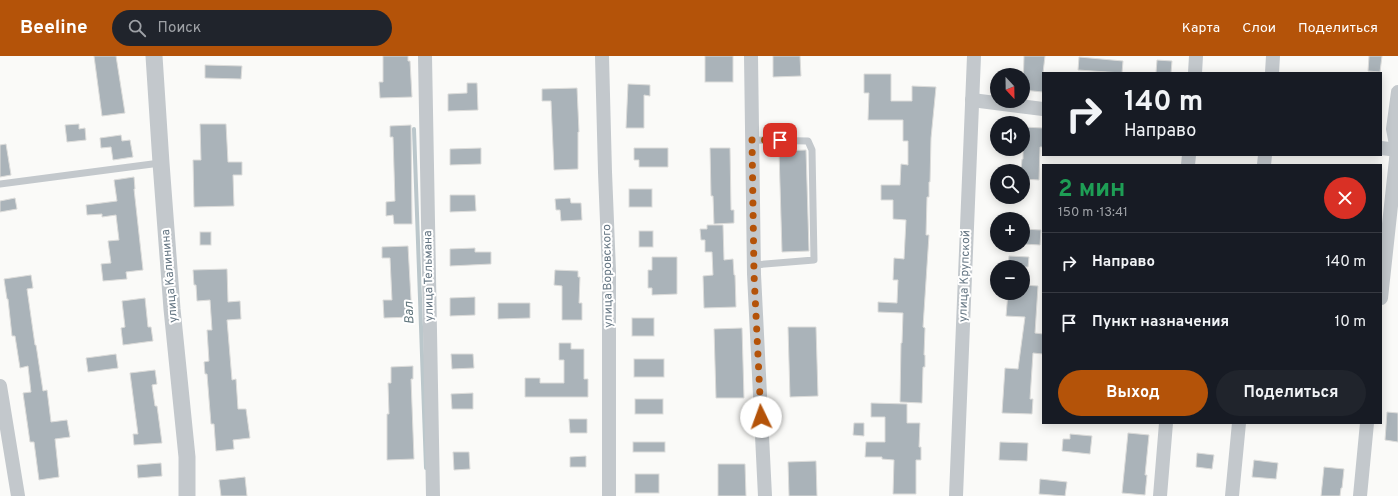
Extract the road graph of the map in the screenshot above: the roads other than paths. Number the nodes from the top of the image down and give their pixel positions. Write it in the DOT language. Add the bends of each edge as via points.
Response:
graph roads {
  1 [pos="154,56"];
  2 [pos="425,56"];
  3 [pos="602,56"];
  4 [pos="751,56"];
  5 [pos="974,56"];
  6 [pos="1196,56"];
  7 [pos="1273,56"];
  8 [pos="1195,72"];
  9 [pos="1272,72"];
  10 [pos="1398,92"];
  11 [pos="972,100"];
  12 [pos="1042,109"];
  13 [pos="752,140"];
  14 [pos="1382,148"];
  15 [pos="1398,150"];
  16 [pos="160,163"];
  17 [pos="0,184"];
  18 [pos="754,265"];
  19 [pos="1382,289"];
  20 [pos="0,386"];
  21 [pos="1166,424"];
  22 [pos="1239,424"];
  23 [pos="1368,424"];
  24 [pos="18,496"];
  25 [pos="187,496"];
  26 [pos="433,496"];
  27 [pos="609,496"];
  28 [pos="765,496"];
  29 [pos="956,496"];
  30 [pos="1160,496"];
  31 [pos="1232,496"];
  32 [pos="1360,496"];
  1 -- 16 [label="street, улица Калинина"];
  2 -- 26 [label="street, улица Тельмана"];
  3 -- 27 [label="street, улица Воровского" via="609,271"];
  4 -- 13 [label="street"];
  5 -- 11 [label="street, улица Крупской"];
  6 -- 8 [label="street"];
  7 -- 9 [label="street"];
  10 -- 15 [label="street" via="1393,129"];
  11 -- 12 [label="street"];
  11 -- 29 [label="street, улица Крупской"];
  13 -- 18 [label="street"];
  13 -- 18 [label="lane" via="808,141 812,150 813,197 814,260"];
  14 -- 15 [label="street"];
  15 -- 19 [label="street"];
  16 -- 17 [label="lane"];
  16 -- 25 [label="street, улица Калинина" via="187,457"];
  18 -- 28 [label="street"];
  20 -- 24 [label="street"];
  21 -- 30 [label="street"];
  22 -- 31 [label="street"];
  23 -- 32 [label="street"];
}
